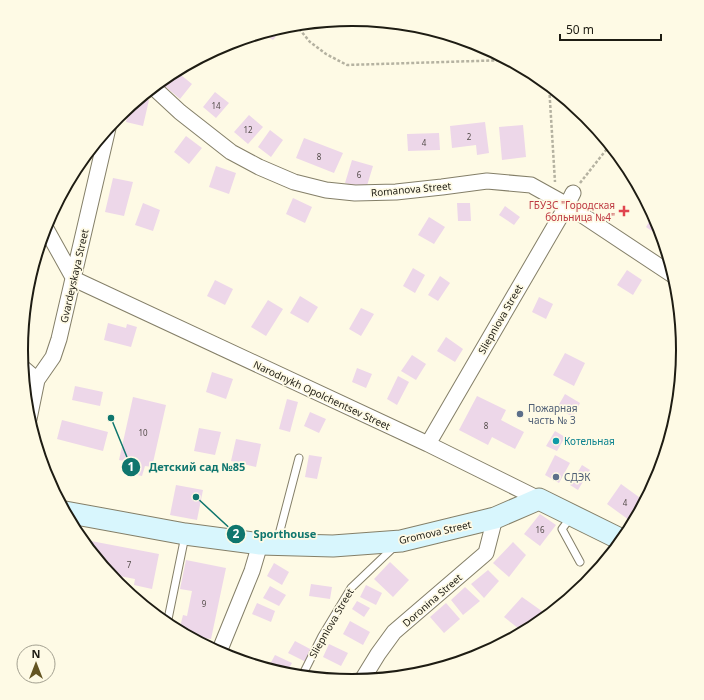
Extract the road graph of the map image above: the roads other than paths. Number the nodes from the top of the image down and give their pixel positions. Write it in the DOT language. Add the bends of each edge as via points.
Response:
graph roads {
  1 [pos="158,91"];
  2 [pos="105,140"];
  3 [pos="564,199"];
  4 [pos="49,235"];
  5 [pos="666,270"];
  6 [pos="74,279"];
  7 [pos="29,373"];
  8 [pos="37,380"];
  9 [pos="32,402"];
  10 [pos="428,444"];
  11 [pos="299,458"];
  12 [pos="539,499"];
  13 [pos="572,515"];
  14 [pos="74,516"];
  15 [pos="495,518"];
  16 [pos="185,534"];
  17 [pos="616,537"];
  18 [pos="401,541"];
  19 [pos="268,544"];
  20 [pos="580,562"];
  21 [pos="168,617"];
  22 [pos="221,646"];
  23 [pos="305,670"];
  24 [pos="366,673"];
  1 -- 3 [label="street, Romanova Street" via="231,152 294,182 326,190 355,193 419,190 487,181 531,185"];
  2 -- 6 [label="street, Gvardeyskaya Street"];
  3 -- 5 [label="street, Romanova Street"];
  3 -- 10 [label="street, Sliepniova Street"];
  4 -- 6 [label="street"];
  6 -- 8 [label="street, Gvardeyskaya Street" via="53,357"];
  6 -- 10 [label="street, Narodnykh Opolchentsev Street"];
  7 -- 8 [label="street"];
  8 -- 9 [label="street, Gvardeyskaya Street"];
  10 -- 12 [label="street, Narodnykh Opolchentsev Street"];
  11 -- 19 [label="lane"];
  12 -- 13 [label="street, Narodnykh Opolchentsev Street"];
  12 -- 15 [label="street, Gromova Street"];
  13 -- 17 [label="street, Narodnykh Opolchentsev Street"];
  13 -- 20 [label="lane" via="562,528"];
  14 -- 16 [label="street, Gromova Street"];
  15 -- 18 [label="street, Gromova Street"];
  15 -- 24 [label="street, Doronina Street" via="486,553 394,632"];
  16 -- 19 [label="street, Gromova Street"];
  16 -- 21 [label="lane"];
  18 -- 19 [label="street, Gromova Street" via="333,546"];
  18 -- 23 [label="lane, Sliepniova Street" via="351,588"];
  19 -- 22 [label="street" via="252,571"];
}
